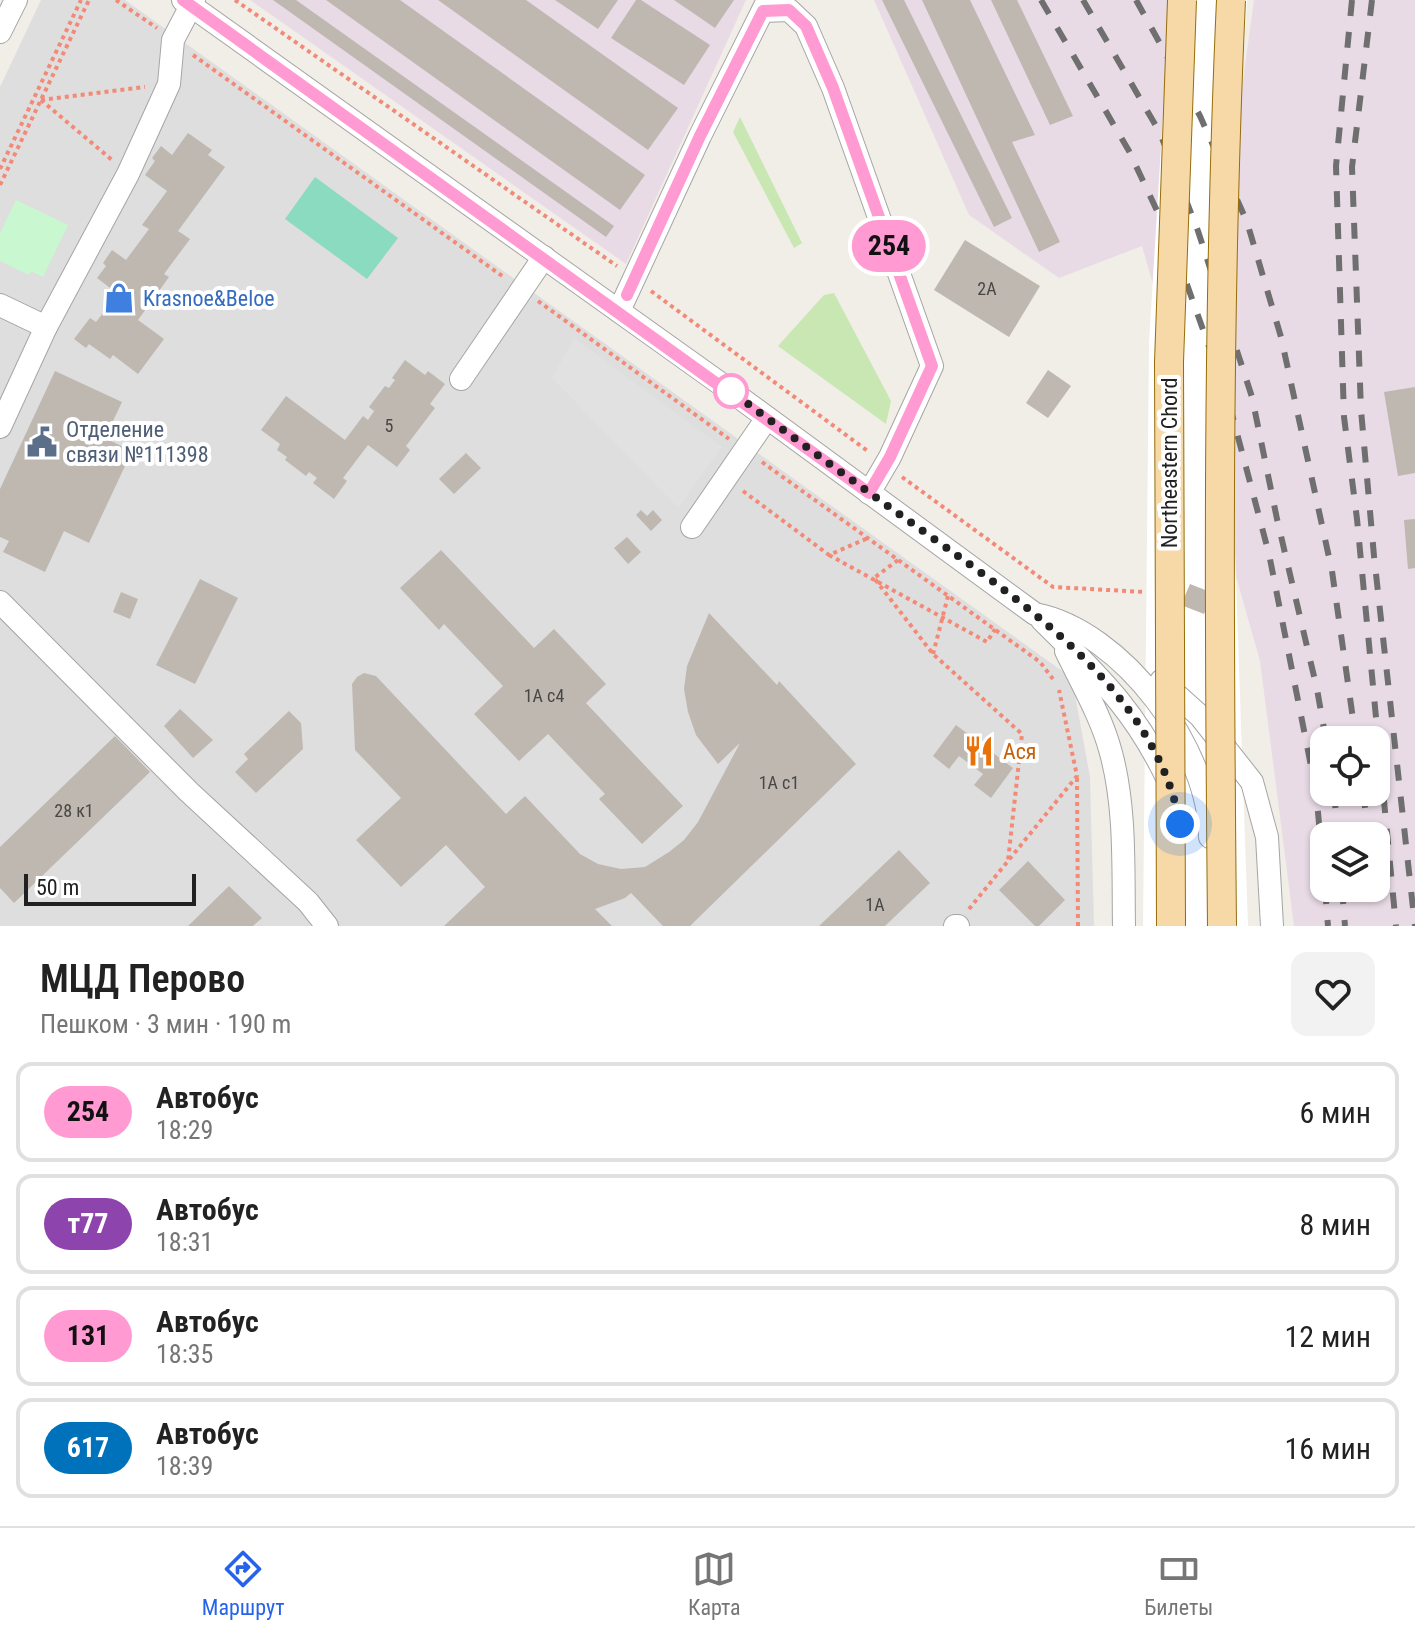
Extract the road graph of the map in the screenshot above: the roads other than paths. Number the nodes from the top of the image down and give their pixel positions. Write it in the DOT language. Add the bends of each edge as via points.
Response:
graph roads {
  1 [pos="16,0"];
  2 [pos="1182,0"];
  3 [pos="1231,0"];
  4 [pos="189,2"];
  5 [pos="766,6"];
  6 [pos="0,32"];
  7 [pos="544,257"];
  8 [pos="0,305"];
  9 [pos="619,311"];
  10 [pos="46,327"];
  11 [pos="461,379"];
  12 [pos="767,418"];
  13 [pos="0,427"];
  14 [pos="869,493"];
  15 [pos="692,527"];
  16 [pos="0,602"];
  17 [pos="1035,614"];
  18 [pos="1060,639"];
  19 [pos="1127,665"];
  20 [pos="327,926"];
  21 [pos="1124,926"];
  22 [pos="1171,926"];
  23 [pos="1180,926"];
  24 [pos="1211,926"];
  25 [pos="1222,926"];
  26 [pos="1272,926"];
  1 -- 6 [label="street"];
  2 -- 22 [label="main road, Northeastern Chord, bridge" via="1169,362"];
  3 -- 25 [label="main road, bridge" via="1220,360"];
  4 -- 7 [label="street"];
  4 -- 10 [label="street" via="173,40 169,84 128,174"];
  5 -- 9 [label="street"];
  5 -- 14 [label="street" via="789,10 806,26 932,366"];
  7 -- 9 [label="street"];
  7 -- 11 [label="street"];
  8 -- 10 [label="street"];
  9 -- 12 [label="street"];
  10 -- 13 [label="street"];
  12 -- 14 [label="street"];
  12 -- 15 [label="street" via="755,461"];
  14 -- 17 [label="street"];
  16 -- 20 [label="street"];
  17 -- 18 [label="street"];
  17 -- 19 [label="street" via="1084,634"];
  18 -- 21 [label="street" via="1093,706 1115,769"];
  18 -- 23 [label="street" via="1131,714 1174,795 1180,824"];
  19 -- 24 [label="street" via="1152,692 1200,782 1210,823"];
  19 -- 26 [label="street" via="1172,689 1252,782 1267,837"];
}
